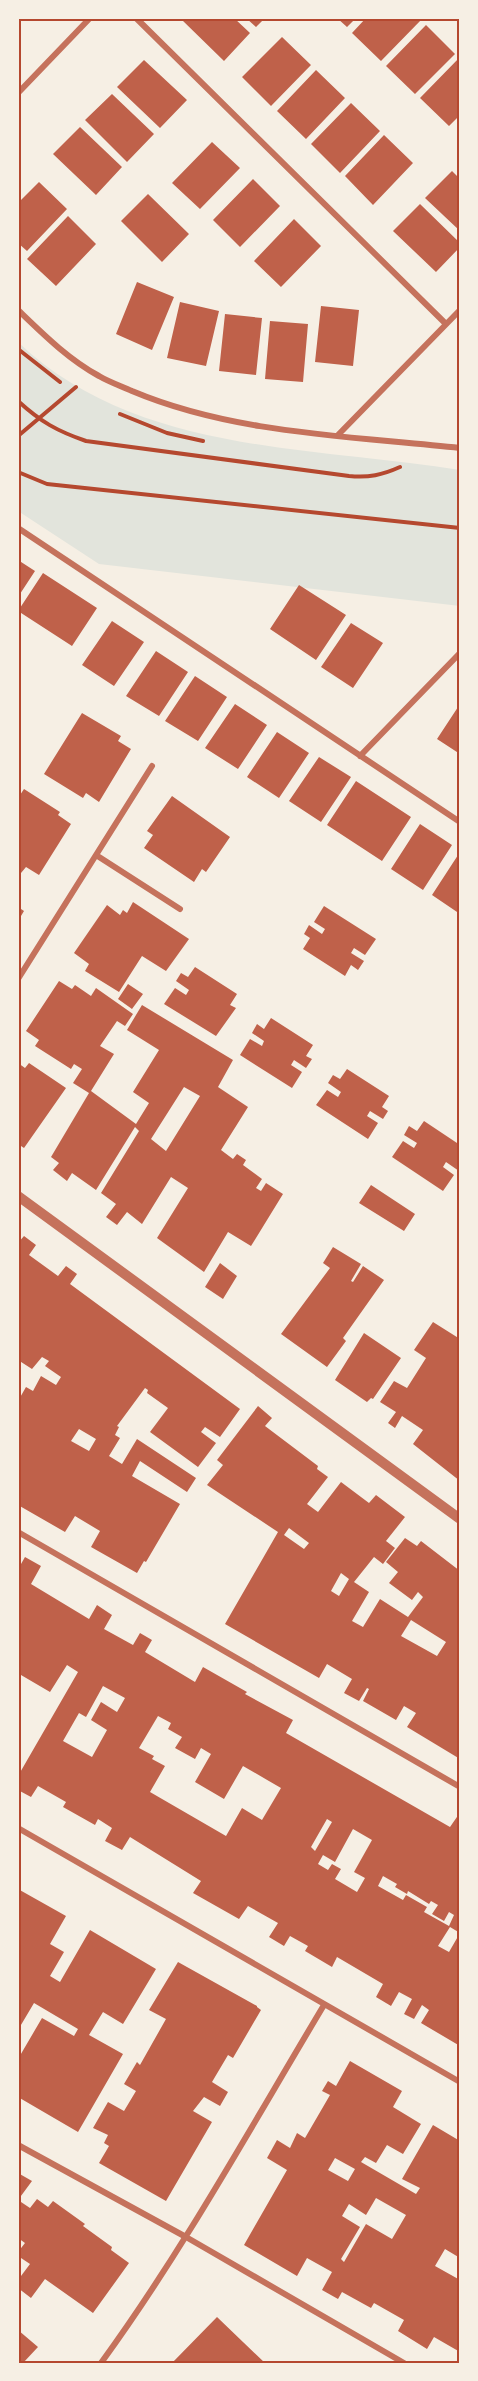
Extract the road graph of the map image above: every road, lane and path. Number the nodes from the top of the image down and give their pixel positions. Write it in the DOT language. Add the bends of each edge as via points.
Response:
graph roads {
  1 [pos="90,18"];
  2 [pos="136,18"];
  3 [pos="18,93"];
  4 [pos="18,310"];
  5 [pos="460,310"];
  6 [pos="446,324"];
  7 [pos="90,371"];
  8 [pos="18,401"];
  9 [pos="38,420"];
  10 [pos="338,435"];
  11 [pos="18,436"];
  12 [pos="460,448"];
  13 [pos="401,466"];
  14 [pos="18,472"];
  15 [pos="18,528"];
  16 [pos="460,528"];
  17 [pos="460,653"];
  18 [pos="360,756"];
  19 [pos="152,766"];
  20 [pos="460,822"];
  21 [pos="96,855"];
  22 [pos="180,909"];
  23 [pos="18,980"];
  24 [pos="18,1196"];
  25 [pos="460,1519"];
  26 [pos="18,1532"];
  27 [pos="460,1787"];
  28 [pos="18,1828"];
  29 [pos="324,2005"];
  30 [pos="460,2082"];
  31 [pos="18,2145"];
  32 [pos="186,2237"];
  33 [pos="101,2363"];
  34 [pos="404,2363"];
  1 -- 3 [label="street"];
  2 -- 6 [label="street"];
  4 -- 7 [label="street" via="58,348"];
  5 -- 6 [label="street"];
  6 -- 10 [label="street"];
  7 -- 9 [label="path"];
  7 -- 10 [label="street" via="161,403 225,419"];
  8 -- 9 [label="path"];
  9 -- 11 [label="path"];
  9 -- 13 [label="path" via="86,441 147,450 369,478"];
  10 -- 12 [label="street"];
  14 -- 16 [label="path" via="47,484"];
  15 -- 18 [label="street"];
  17 -- 18 [label="street"];
  18 -- 20 [label="street"];
  19 -- 21 [label="street"];
  21 -- 22 [label="street"];
  21 -- 23 [label="street"];
  24 -- 25 [label="street"];
  26 -- 27 [label="street"];
  28 -- 29 [label="street"];
  29 -- 30 [label="street"];
  29 -- 32 [label="street"];
  31 -- 32 [label="street"];
  32 -- 33 [label="street"];
  32 -- 34 [label="street"];
}
